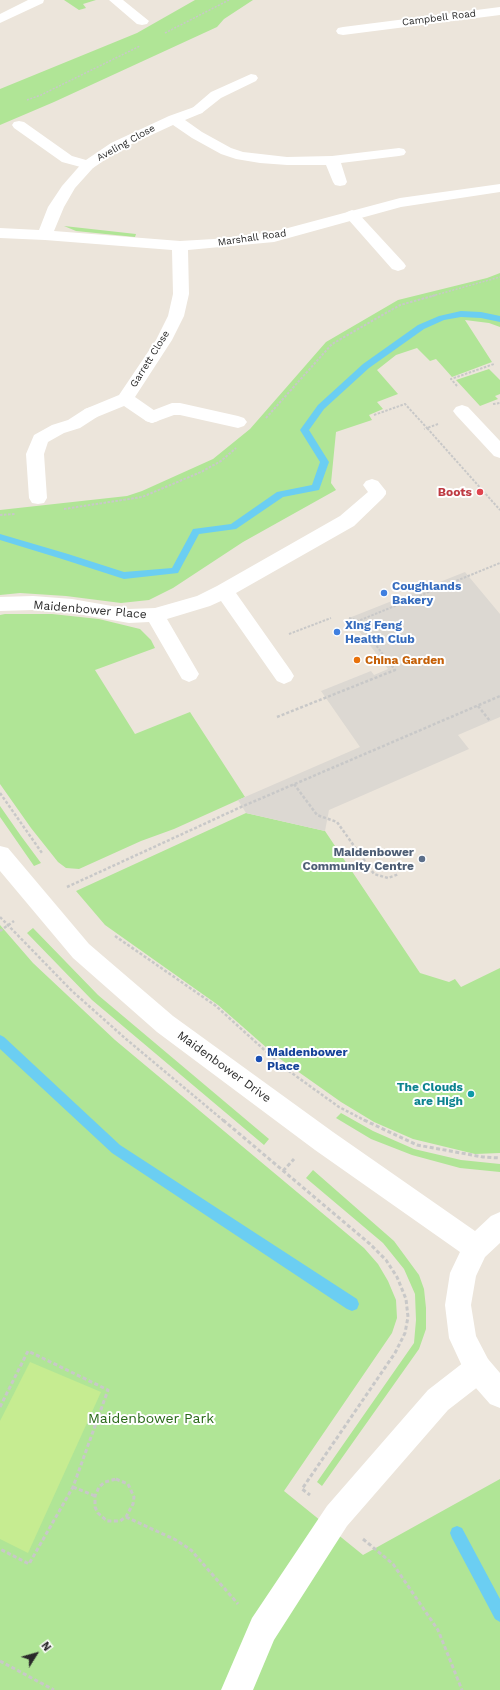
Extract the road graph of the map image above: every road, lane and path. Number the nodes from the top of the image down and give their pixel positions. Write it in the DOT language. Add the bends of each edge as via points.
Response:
graph roads {
  1 [pos="38,0"];
  2 [pos="115,0"];
  3 [pos="229,0"];
  4 [pos="484,0"];
  5 [pos="496,11"];
  6 [pos="370,13"];
  7 [pos="0,19"];
  8 [pos="142,21"];
  9 [pos="378,26"];
  10 [pos="343,31"];
  11 [pos="160,36"];
  12 [pos="146,43"];
  13 [pos="251,78"];
  14 [pos="27,100"];
  15 [pos="174,119"];
  16 [pos="19,125"];
  17 [pos="400,152"];
  18 [pos="332,160"];
  19 [pos="88,165"];
  20 [pos="340,182"];
  21 [pos="500,188"];
  22 [pos="352,215"];
  23 [pos="0,233"];
  24 [pos="45,235"];
  25 [pos="180,246"];
  26 [pos="398,266"];
  27 [pos="125,399"];
  28 [pos="462,411"];
  29 [pos="374,415"];
  30 [pos="238,422"];
  31 [pos="424,429"];
  32 [pos="448,452"];
  33 [pos="500,452"];
  34 [pos="372,484"];
  35 [pos="38,498"];
  36 [pos="500,510"];
  37 [pos="500,563"];
  38 [pos="224,591"];
  39 [pos="0,604"];
  40 [pos="155,616"];
  41 [pos="331,618"];
  42 [pos="349,618"];
  43 [pos="358,621"];
  44 [pos="262,645"];
  45 [pos="189,674"];
  46 [pos="284,676"];
  47 [pos="500,696"];
  48 [pos="478,705"];
  49 [pos="277,717"];
  50 [pos="490,721"];
  51 [pos="294,784"];
  52 [pos="0,793"];
  53 [pos="0,855"];
  54 [pos="43,855"];
  55 [pos="399,874"];
  56 [pos="62,881"];
  57 [pos="67,887"];
  58 [pos="71,892"];
  59 [pos="0,916"];
  60 [pos="110,933"];
  61 [pos="500,1158"];
  62 [pos="500,1225"];
  63 [pos="476,1248"];
  64 [pos="478,1369"];
  65 [pos="500,1394"];
  66 [pos="0,1407"];
  67 [pos="73,1487"];
  68 [pos="95,1496"];
  69 [pos="337,1516"];
  70 [pos="126,1517"];
  71 [pos="0,1549"];
  72 [pos="241,1608"];
  73 [pos="0,1661"];
  74 [pos="54,1690"];
  75 [pos="237,1690"];
  76 [pos="462,1690"];
  1 -- 7 [label="street"];
  2 -- 8 [label="street"];
  3 -- 11 [label="path"];
  4 -- 5 [label="street"];
  5 -- 9 [label="street, Campbell Road"];
  6 -- 9 [label="street"];
  9 -- 10 [label="street, Campbell Road"];
  12 -- 14 [label="path"];
  13 -- 15 [label="street, Aveling Close" via="216,95 197,110"];
  15 -- 18 [label="street" via="211,143 242,156 287,161"];
  15 -- 19 [label="street, Aveling Close" via="116,146"];
  16 -- 19 [label="street" via="67,159"];
  17 -- 18 [label="street"];
  18 -- 20 [label="street"];
  19 -- 24 [label="street, Aveling Close" via="69,186 56,207"];
  21 -- 22 [label="street, Marshall Road" via="415,200"];
  22 -- 25 [label="street, Marshall Road" via="274,237"];
  22 -- 26 [label="street"];
  23 -- 24 [label="street, Marshall Road"];
  24 -- 25 [label="street, Marshall Road"];
  25 -- 27 [label="street, Garrett Close" via="181,294 176,316 164,340"];
  27 -- 30 [label="street, Garrett Close" via="152,417 180,409"];
  27 -- 35 [label="street, Garrett Close" via="40,439 35,454"];
  28 -- 33 [label="street"];
  29 -- 31 [label="path" via="405,404 427,428"];
  32 -- 36 [label="path"];
  34 -- 38 [label="street, Maidenbower Place" via="377,494 347,520"];
  37 -- 43 [label="path"];
  38 -- 40 [label="street, Maidenbower Place" via="203,601"];
  38 -- 44 [label="street"];
  39 -- 40 [label="street, Maidenbower Place" via="72,606 129,616"];
  40 -- 45 [label="street"];
  41 -- 44 [label="path"];
  42 -- 43 [label="path"];
  43 -- 49 [label="path" via="395,670"];
  44 -- 46 [label="street"];
  47 -- 48 [label="path"];
  48 -- 50 [label="path"];
  48 -- 51 [label="path"];
  51 -- 55 [label="path" via="317,815 338,822 374,874 388,878"];
  51 -- 57 [label="path"];
  52 -- 54 [label="path"];
  53 -- 63 [label="street, Maidenbower Drive" via="81,952 165,1024 324,1141"];
  56 -- 57 [label="path"];
  57 -- 58 [label="path"];
  59 -- 69 [label="path" via="72,991 102,1018 370,1244 386,1260 397,1278 406,1299 408,1317 405,1333 395,1353 302,1489"];
  60 -- 61 [label="path" via="216,1006 282,1066 339,1107 416,1145"];
  62 -- 63 [label="street"];
  63 -- 64 [label="street" via="463,1274 458,1305 463,1338"];
  64 -- 65 [label="street"];
  64 -- 69 [label="street" via="438,1400"];
  66 -- 67 [label="path" via="28,1351 108,1390"];
  67 -- 68 [label="path"];
  67 -- 71 [label="path" via="29,1564"];
  68 -- 70 [label="path" via="95,1507 102,1518 114,1522"];
  68 -- 70 [label="path" via="99,1487 110,1480 122,1480 128,1484 134,1496"];
  69 -- 75 [label="street" via="263,1629"];
  69 -- 76 [label="path" via="393,1564 438,1630"];
  70 -- 72 [label="path" via="176,1540 191,1550"];
  73 -- 74 [label="path"];
}
